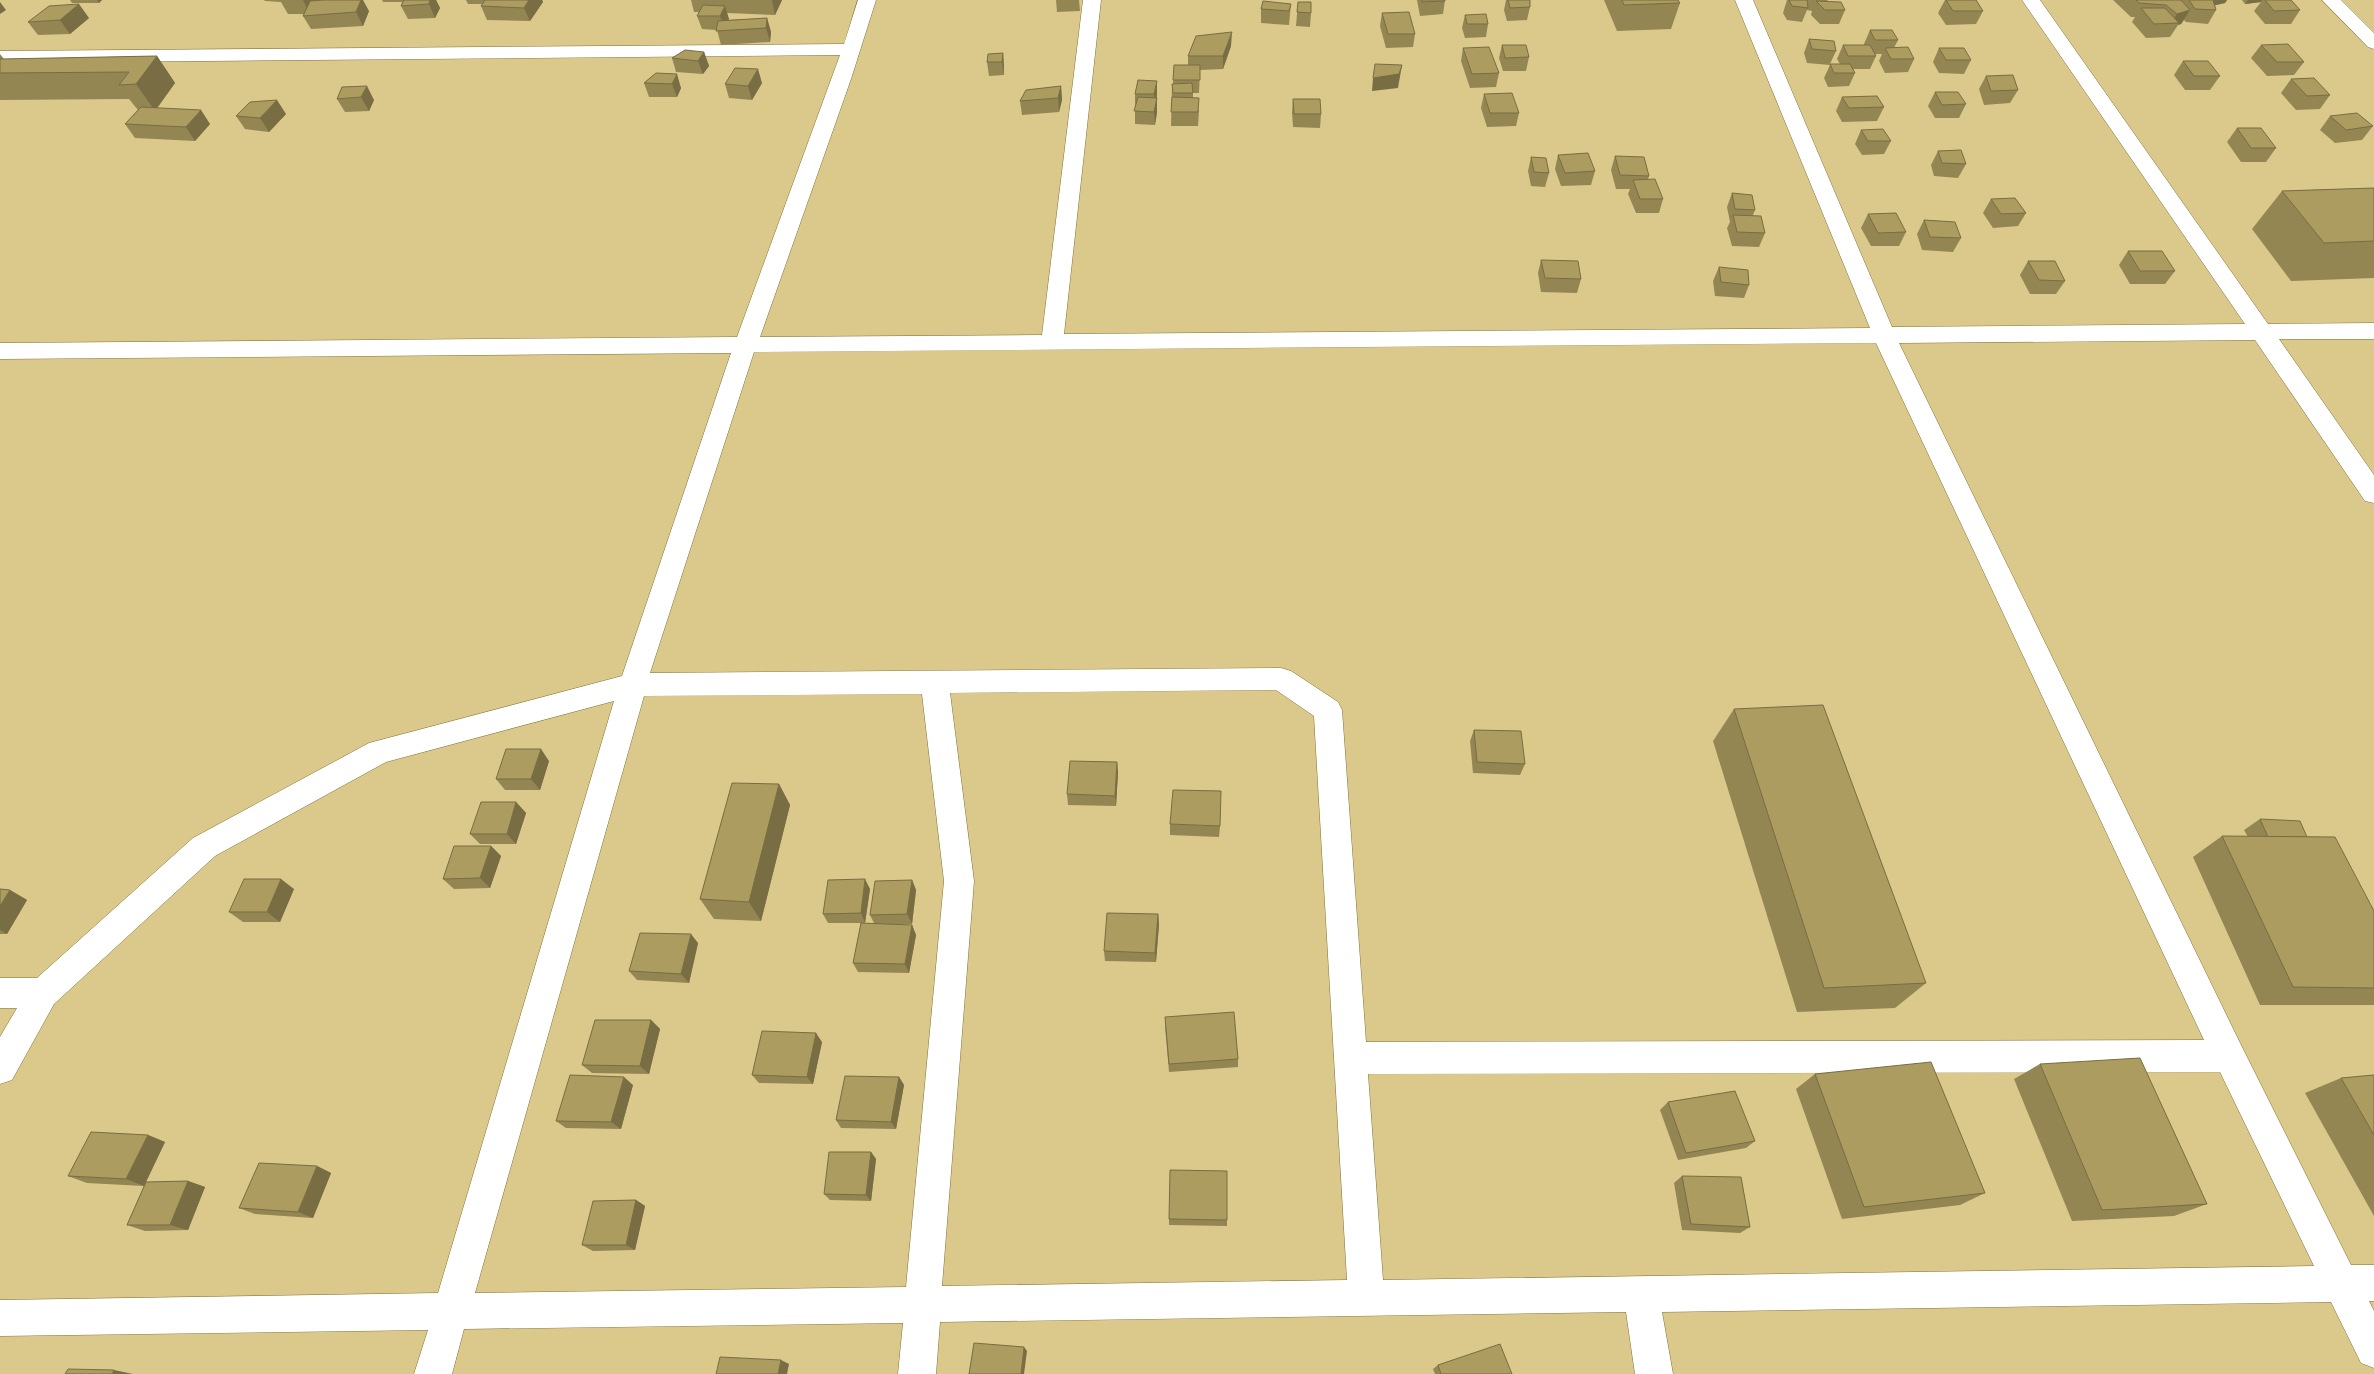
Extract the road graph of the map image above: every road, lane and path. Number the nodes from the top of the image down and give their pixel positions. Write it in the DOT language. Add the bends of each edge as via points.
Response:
graph roads {
  1 [pos="867,0"];
  2 [pos="1092,0"];
  3 [pos="1744,0"];
  4 [pos="2030,0"];
  5 [pos="2331,0"];
  6 [pos="2374,43"];
  7 [pos="852,49"];
  8 [pos="0,57"];
  9 [pos="2374,331"];
  10 [pos="2260,332"];
  11 [pos="1884,335"];
  12 [pos="1052,343"];
  13 [pos="745,346"];
  14 [pos="0,351"];
  15 [pos="2374,494"];
  16 [pos="935,683"];
  17 [pos="633,685"];
  18 [pos="0,993"];
  19 [pos="43,993"];
  20 [pos="2229,1056"];
  21 [pos="1350,1058"];
  22 [pos="0,1068"];
  23 [pos="2358,1283"];
  24 [pos="1641,1294"];
  25 [pos="1366,1298"];
  26 [pos="923,1304"];
  27 [pos="452,1312"];
  28 [pos="0,1318"];
  29 [pos="2374,1350"];
  30 [pos="433,1374"];
  31 [pos="917,1374"];
  32 [pos="1654,1374"];
  1 -- 7 [label="street"];
  2 -- 12 [label="street"];
  3 -- 11 [label="street"];
  4 -- 10 [label="street"];
  5 -- 6 [label="street"];
  7 -- 8 [label="street"];
  7 -- 13 [label="street"];
  9 -- 10 [label="street"];
  10 -- 11 [label="street"];
  10 -- 15 [label="street"];
  11 -- 12 [label="street"];
  11 -- 20 [label="street"];
  12 -- 13 [label="street"];
  13 -- 14 [label="street"];
  13 -- 17 [label="street"];
  16 -- 17 [label="street"];
  16 -- 21 [label="street" via="1281,680 1328,710"];
  16 -- 26 [label="street" via="959,881"];
  17 -- 19 [label="street" via="378,752 204,847"];
  17 -- 27 [label="street"];
  18 -- 19 [label="street"];
  19 -- 22 [label="street"];
  20 -- 21 [label="street"];
  20 -- 23 [label="street"];
  21 -- 25 [label="street"];
  23 -- 24 [label="street"];
  23 -- 29 [label="street"];
  24 -- 25 [label="street"];
  24 -- 32 [label="street"];
  25 -- 26 [label="street"];
  26 -- 27 [label="street"];
  26 -- 31 [label="street"];
  27 -- 28 [label="street"];
  27 -- 30 [label="street"];
}
